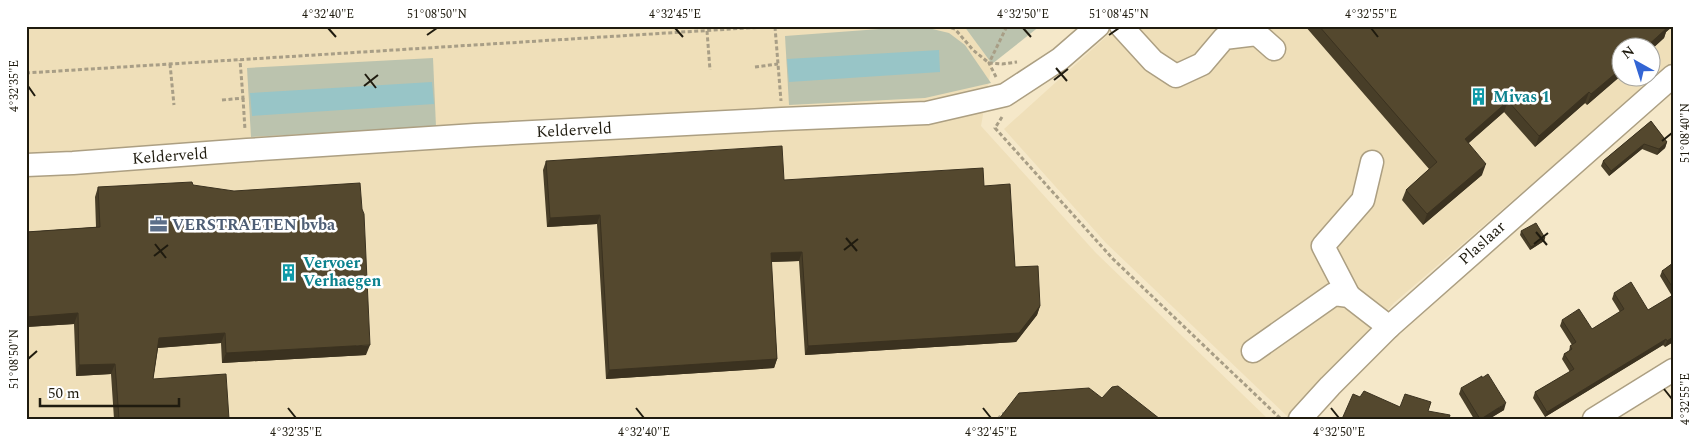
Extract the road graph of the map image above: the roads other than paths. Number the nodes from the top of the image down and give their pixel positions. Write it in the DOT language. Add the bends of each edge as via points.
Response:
graph roads {
  1 [pos="1098,26"];
  2 [pos="1122,26"];
  3 [pos="1222,32"];
  4 [pos="1274,48"];
  5 [pos="1673,76"];
  6 [pos="1372,162"];
  7 [pos="26,165"];
  8 [pos="1349,296"];
  9 [pos="1389,327"];
  10 [pos="1253,351"];
  11 [pos="1673,370"];
  12 [pos="1300,419"];
  13 [pos="1594,419"];
  1 -- 7 [label="street, Kelderveld" via="1060,59 1005,95 927,113 475,135"];
  2 -- 3 [label="street" via="1153,61 1176,76 1202,64"];
  3 -- 4 [label="street" via="1257,34"];
  5 -- 9 [label="street, Plaslaar"];
  6 -- 8 [label="street" via="1363,200 1322,246"];
  8 -- 9 [label="street"];
  8 -- 10 [label="street" via="1334,294"];
  9 -- 12 [label="street, Plaslaar"];
  11 -- 13 [label="street"];
}
